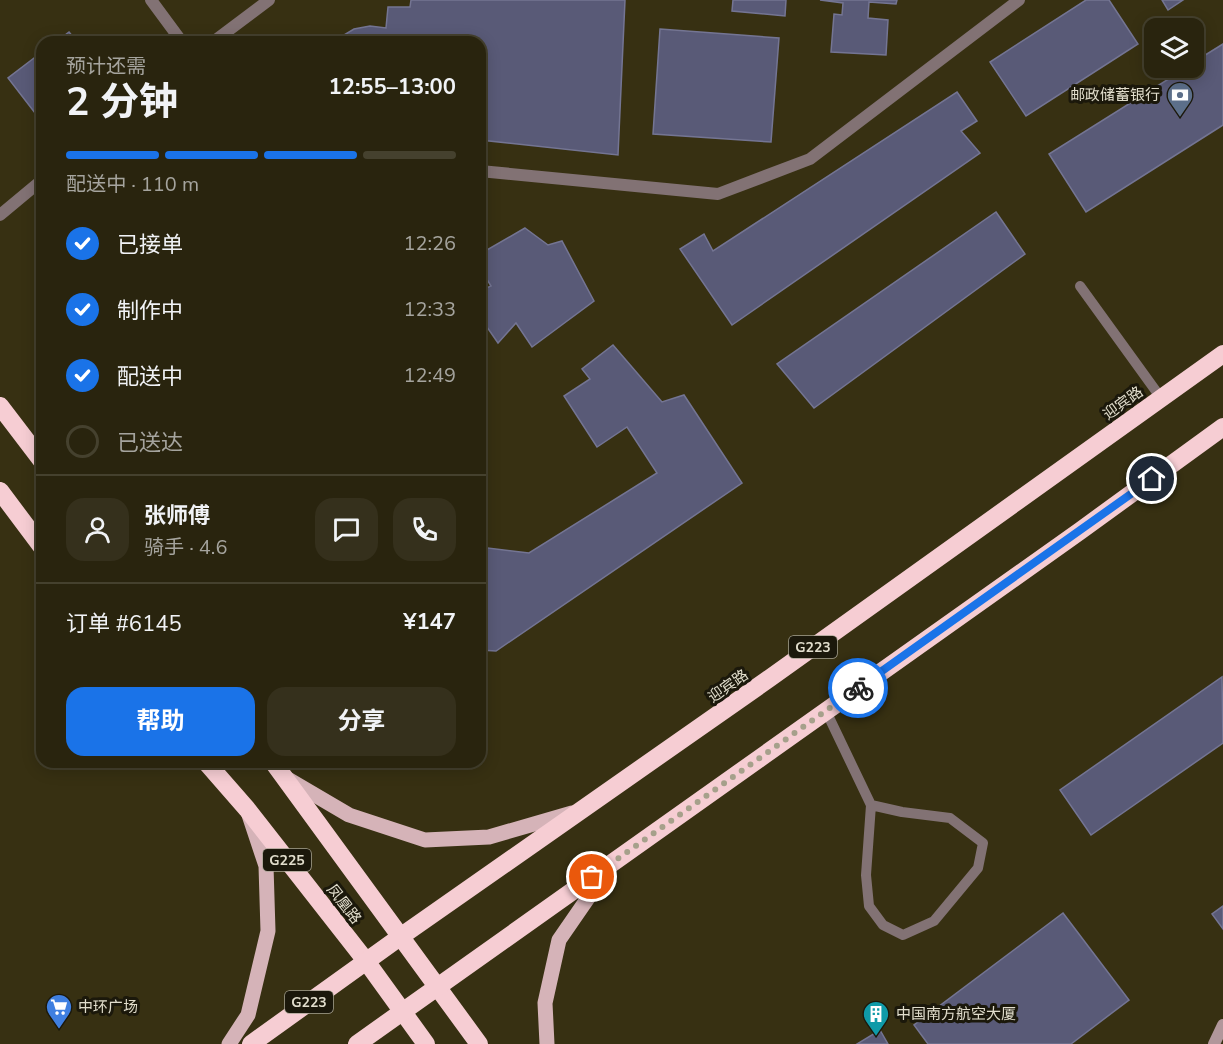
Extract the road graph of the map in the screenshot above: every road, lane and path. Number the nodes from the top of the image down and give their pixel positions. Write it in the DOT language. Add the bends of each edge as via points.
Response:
graph roads {
  1 [pos="151,0"];
  2 [pos="269,0"];
  3 [pos="1019,0"];
  4 [pos="178,36"];
  5 [pos="221,36"];
  6 [pos="486,172"];
  7 [pos="36,185"];
  8 [pos="0,215"];
  9 [pos="1080,286"];
  10 [pos="1223,354"];
  11 [pos="1161,398"];
  12 [pos="0,406"];
  13 [pos="1223,427"];
  14 [pos="36,452"];
  15 [pos="0,491"];
  16 [pos="36,538"];
  17 [pos="826,711"];
  18 [pos="211,768"];
  19 [pos="278,768"];
  20 [pos="285,777"];
  21 [pos="871,805"];
  22 [pos="247,809"];
  23 [pos="580,811"];
  24 [pos="611,864"];
  25 [pos="400,937"];
  26 [pos="366,961"];
  27 [pos="437,987"];
  28 [pos="403,1012"];
  29 [pos="1223,1025"];
  30 [pos="230,1044"];
  31 [pos="251,1044"];
  32 [pos="357,1044"];
  33 [pos="426,1044"];
  34 [pos="479,1044"];
  35 [pos="547,1044"];
  36 [pos="1214,1044"];
  1 -- 4 [label="street"];
  2 -- 5 [label="street"];
  3 -- 6 [label="street" via="810,159 718,194"];
  7 -- 8 [label="street"];
  9 -- 11 [label="lane"];
  10 -- 11 [label="highway, 迎宾路 / G223"];
  11 -- 23 [label="highway, 迎宾路 / G223"];
  12 -- 14 [label="highway"];
  13 -- 17 [label="highway"];
  15 -- 16 [label="highway"];
  17 -- 21 [label="lane"];
  17 -- 24 [label="highway"];
  18 -- 22 [label="highway, 凤凰路 / G225"];
  19 -- 20 [label="highway, 凤凰路 / G225"];
  20 -- 23 [label="main road" via="349,815 425,840 489,837"];
  20 -- 25 [label="highway, 凤凰路 / G225"];
  21 -- 21 [label="lane" via="866,875 869,906 883,926 903,935 934,921 978,868 983,843 950,818"];
  22 -- 26 [label="highway, 凤凰路 / G225"];
  22 -- 30 [label="main road" via="266,867 268,931 248,1015"];
  23 -- 25 [label="highway, 迎宾路 / G223"];
  24 -- 27 [label="highway"];
  24 -- 35 [label="main road" via="559,940 545,1003"];
  25 -- 26 [label="highway, 迎宾路 / G223"];
  25 -- 27 [label="highway, 凤凰路 / G225"];
  26 -- 28 [label="highway, 凤凰路"];
  26 -- 31 [label="highway, 迎宾路 / G223"];
  27 -- 28 [label="highway"];
  27 -- 34 [label="highway, 凤凰路"];
  28 -- 32 [label="highway"];
  28 -- 33 [label="highway, 凤凰路"];
  29 -- 36 [label="street"];
}
